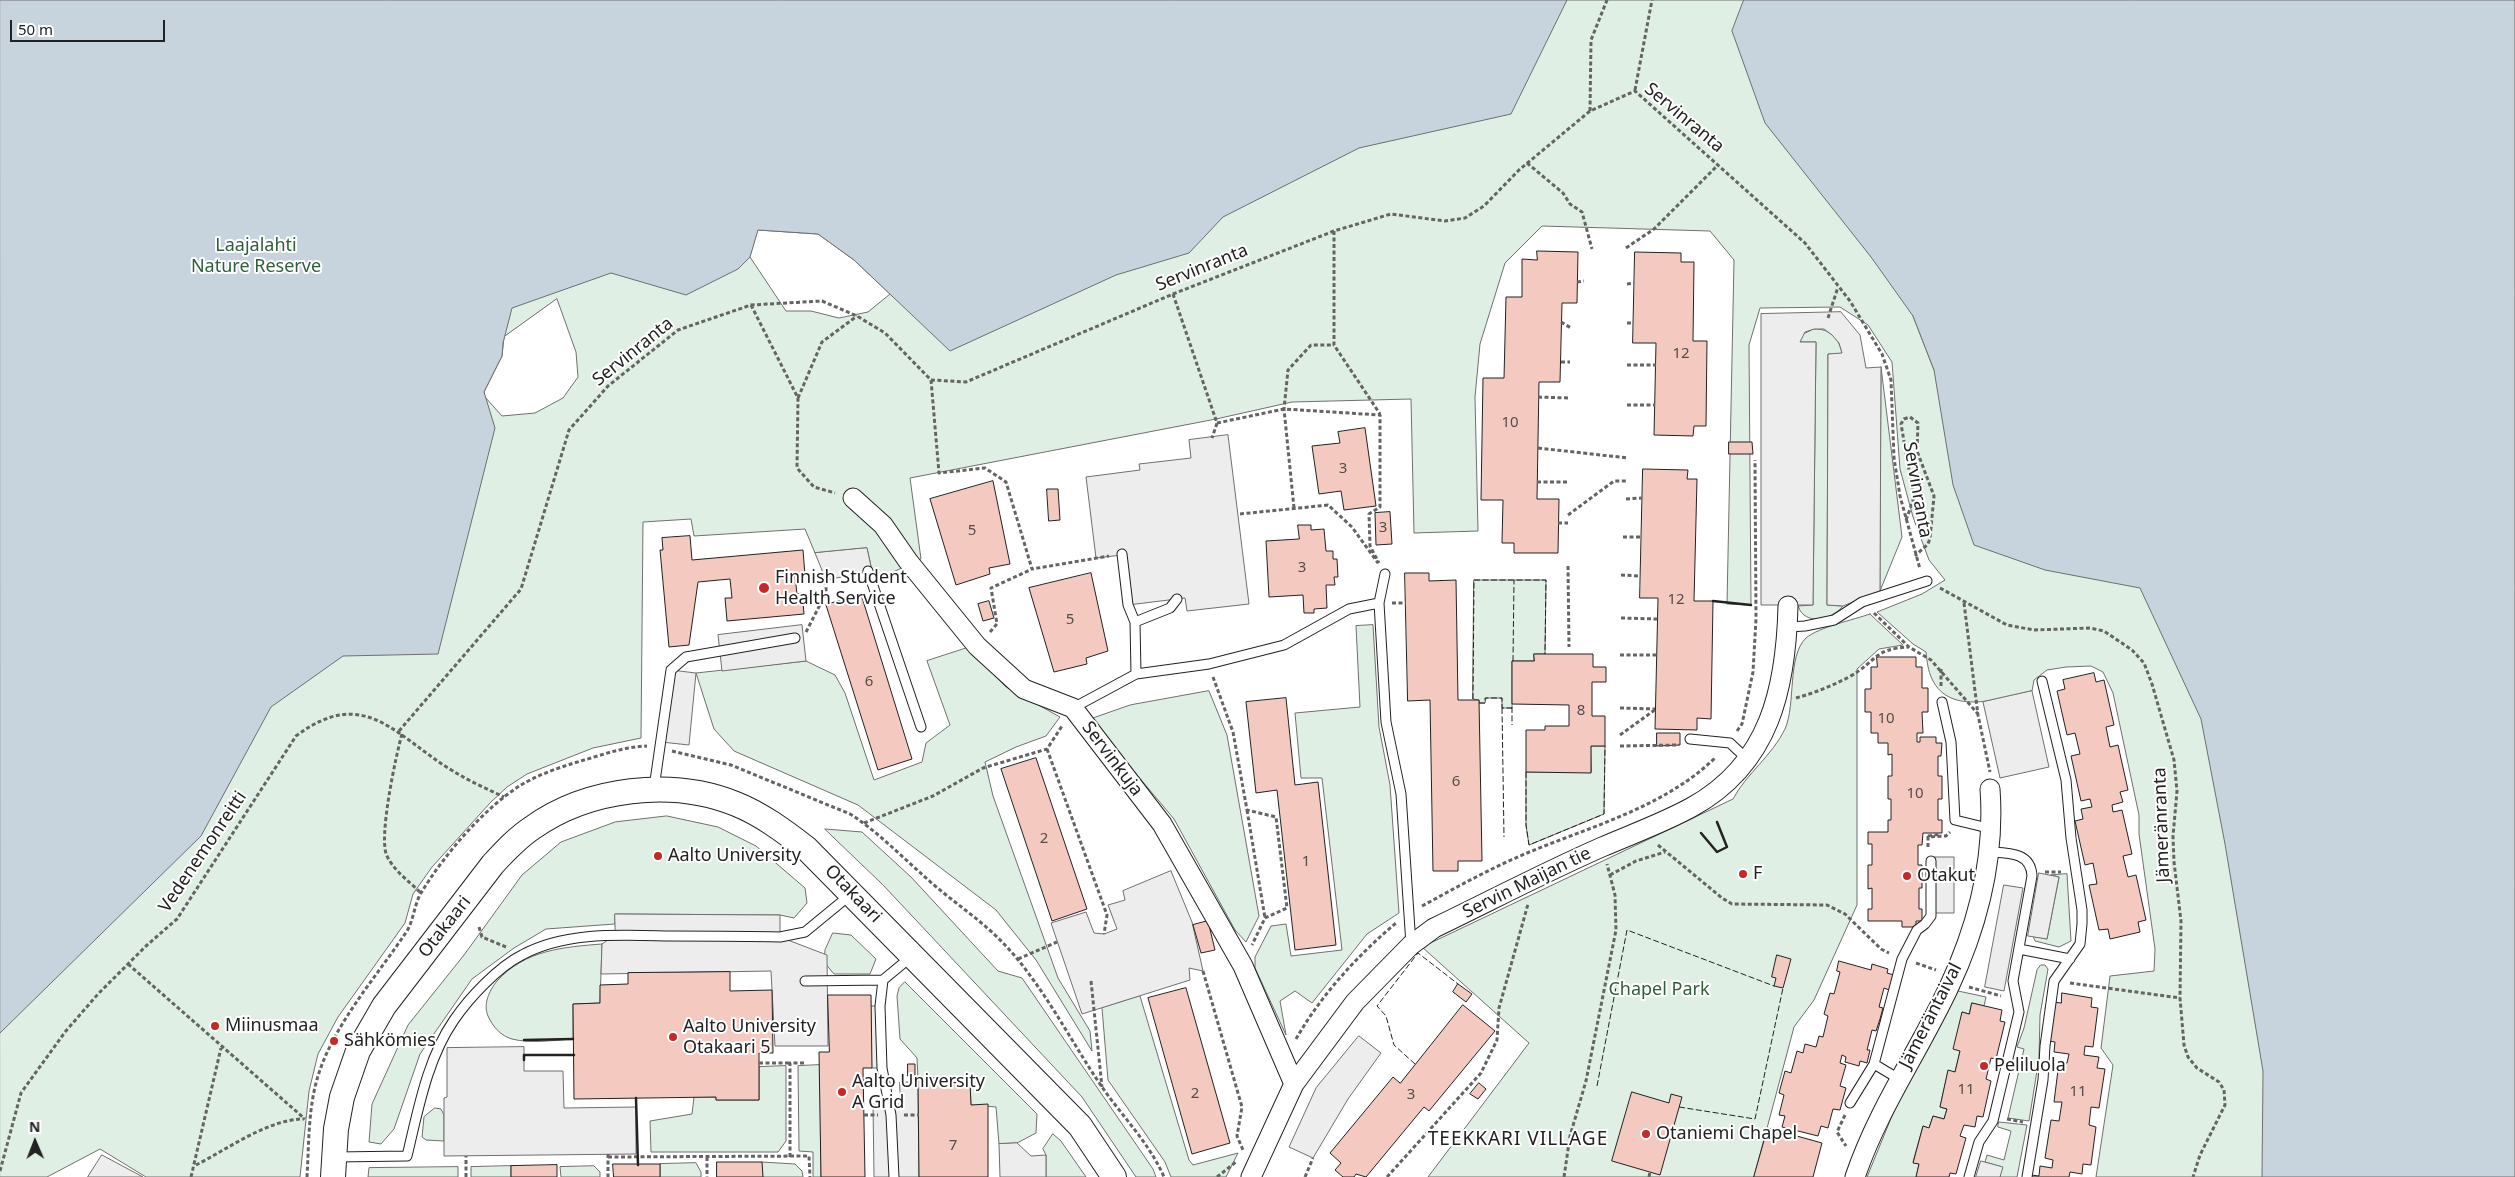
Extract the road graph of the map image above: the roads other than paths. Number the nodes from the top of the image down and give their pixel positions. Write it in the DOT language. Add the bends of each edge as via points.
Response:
graph roads {
  1 [pos="853,498"];
  2 [pos="1122,554"];
  3 [pos="868,571"];
  4 [pos="1385,574"];
  5 [pos="1926,581"];
  6 [pos="1177,600"];
  7 [pos="1379,603"];
  8 [pos="1788,606"];
  9 [pos="1135,622"];
  10 [pos="1788,627"];
  11 [pos="795,638"];
  12 [pos="1136,674"];
  13 [pos="2042,681"];
  14 [pos="1942,702"];
  15 [pos="1073,708"];
  16 [pos="921,726"];
  17 [pos="1690,739"];
  18 [pos="1748,760"];
  19 [pos="1990,781"];
  20 [pos="654,790"];
  21 [pos="1992,829"];
  22 [pos="1990,852"];
  23 [pos="1931,861"];
  24 [pos="853,893"];
  25 [pos="1411,945"];
  26 [pos="2019,950"];
  27 [pos="912,956"];
  28 [pos="2070,959"];
  29 [pos="883,980"];
  30 [pos="805,981"];
  31 [pos="1874,1064"];
  32 [pos="1899,1079"];
  33 [pos="1294,1084"];
  34 [pos="1850,1103"];
  35 [pos="333,1167"];
  36 [pos="1243,1173"];
  37 [pos="894,1177"];
  38 [pos="1114,1177"];
  39 [pos="1856,1177"];
  40 [pos="1969,1177"];
  41 [pos="2027,1177"];
  1 -- 15 [label="street, Servinkuja" via="883,525 977,646 1024,690"];
  2 -- 9 [label="lane" via="1128,606"];
  3 -- 16 [label="lane"];
  4 -- 7 [label="lane"];
  5 -- 10 [label="lane" via="1862,602 1834,620"];
  6 -- 9 [label="lane" via="1170,608"];
  7 -- 12 [label="lane" via="1349,609 1284,645 1209,664"];
  7 -- 25 [label="lane" via="1386,722 1401,794"];
  8 -- 10 [label="street, Servin Maijan tie"];
  9 -- 12 [label="lane"];
  10 -- 18 [label="street, Servin Maijan tie" via="1776,704"];
  11 -- 20 [label="lane" via="686,657 671,670"];
  12 -- 15 [label="lane"];
  13 -- 28 [label="lane" via="2066,780 2071,844 2082,910 2080,944"];
  14 -- 21 [label="lane" via="1951,742 1955,820"];
  15 -- 33 [label="street, Servinkuja" via="1162,824 1243,966"];
  17 -- 18 [label="lane" via="1730,743"];
  18 -- 25 [label="street, Servin Maijan tie" via="1713,794 1693,807 1434,928"];
  19 -- 21 [label="street, Jämeräntaival"];
  20 -- 24 [label="street, Otakaari" via="711,796 761,816 806,848"];
  20 -- 35 [label="street, Otakaari" via="604,796 556,814 512,843 493,864 384,1006 358,1051 342,1097"];
  21 -- 22 [label="street, Jämeräntaival"];
  22 -- 26 [label="lane" via="2016,854 2025,858 2032,870"];
  22 -- 32 [label="street, Jämeräntaival" via="1980,902 1953,979"];
  23 -- 31 [label="lane" via="1930,916 1917,930 1902,959"];
  24 -- 27 [label="street, Otakaari"];
  24 -- 35 [label="lane" via="805,932 780,936 615,935 565,940 522,954 500,969 454,1020 439,1048 421,1100 407,1156"];
  25 -- 33 [label="street, Servin Maijan tie" via="1355,1002"];
  26 -- 28 [label="lane"];
  26 -- 40 [label="lane" via="2013,981 2019,1012 1993,1120 1979,1142"];
  27 -- 29 [label="lane"];
  27 -- 38 [label="street, Otakaari" via="1080,1126"];
  28 -- 41 [label="lane" via="2054,981 2043,1080"];
  29 -- 30 [label="lane"];
  29 -- 37 [label="lane" via="880,1006 882,1068 891,1115"];
  31 -- 32 [label="lane"];
  31 -- 34 [label="lane"];
  32 -- 39 [label="street, Jämeräntaival" via="1875,1127"];
  33 -- 36 [label="street, Servin Maijan tie"];
}
